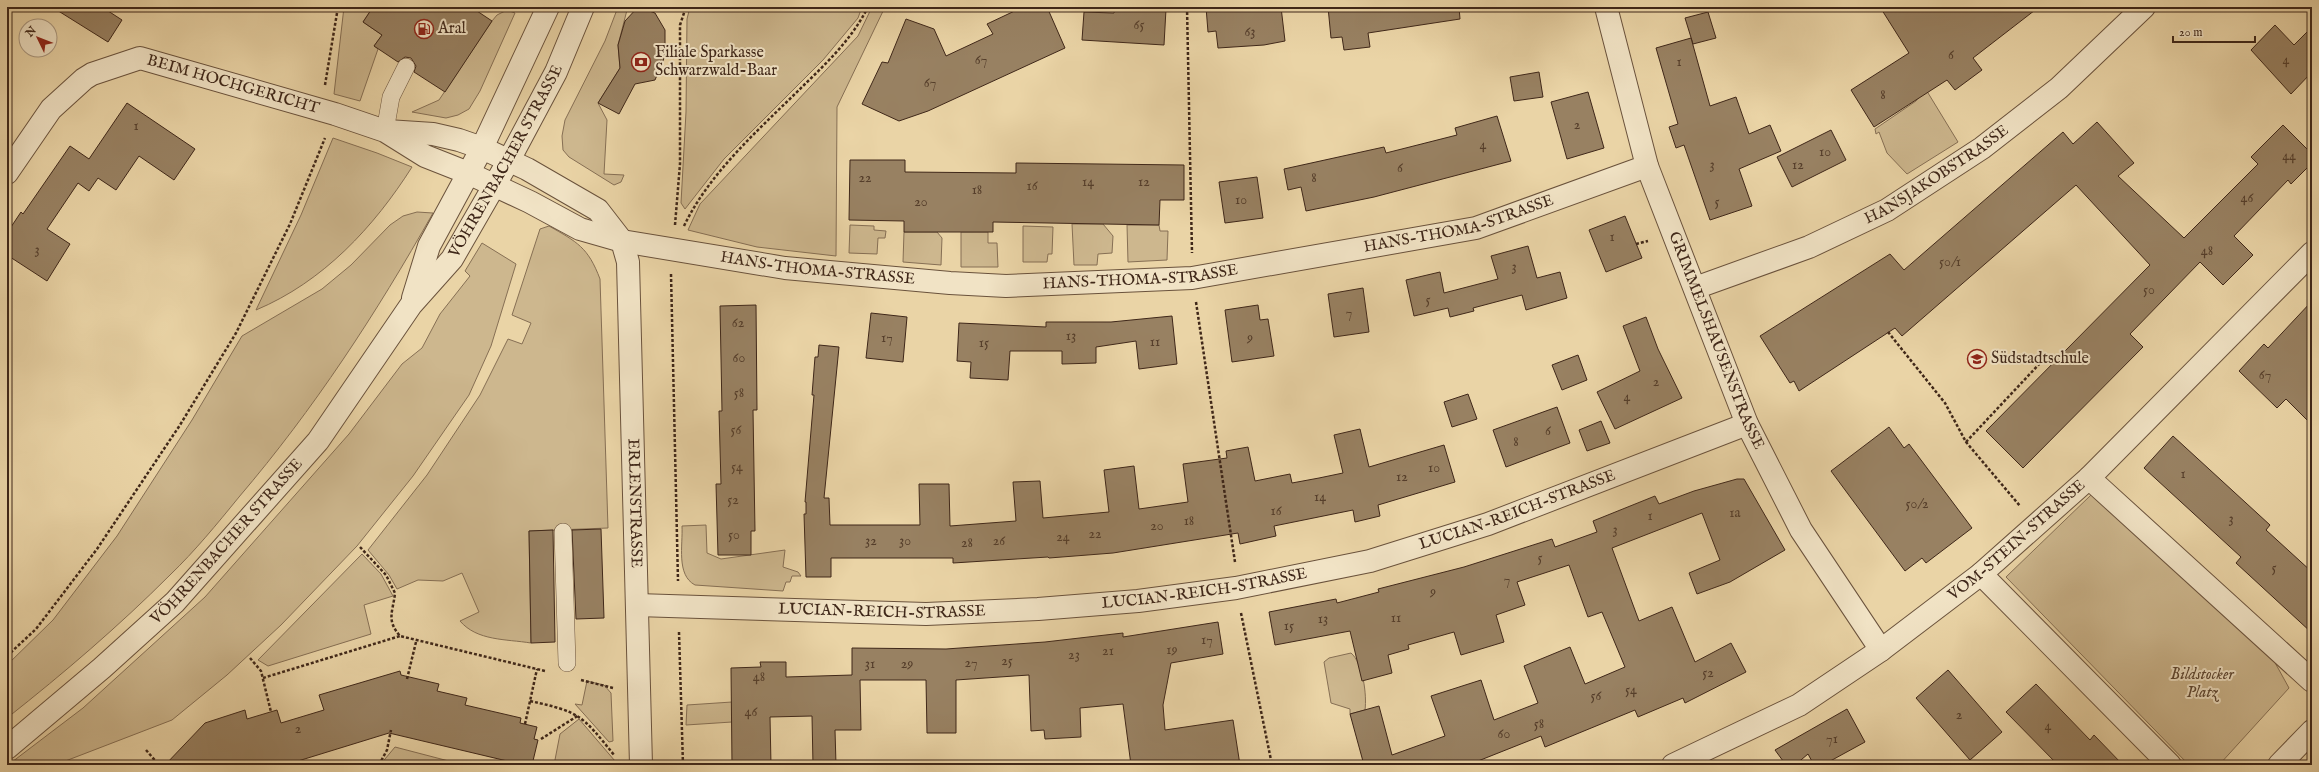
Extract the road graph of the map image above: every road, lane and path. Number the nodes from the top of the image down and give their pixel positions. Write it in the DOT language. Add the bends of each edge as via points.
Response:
graph roads {
  1 [pos="338,7"];
  2 [pos="548,7"];
  3 [pos="583,7"];
  4 [pos="686,7"];
  5 [pos="868,7"];
  6 [pos="1187,7"];
  7 [pos="1606,7"];
  8 [pos="2144,7"];
  9 [pos="406,67"];
  10 [pos="325,86"];
  11 [pos="328,131"];
  12 [pos="385,131"];
  13 [pos="482,148"];
  14 [pos="509,160"];
  15 [pos="1648,166"];
  16 [pos="7,173"];
  17 [pos="468,173"];
  18 [pos="494,186"];
  19 [pos="675,227"];
  20 [pos="622,241"];
  21 [pos="677,251"];
  22 [pos="2312,253"];
  23 [pos="1192,278"];
  24 [pos="1695,288"];
  25 [pos="411,305"];
  26 [pos="1888,332"];
  27 [pos="2042,360"];
  28 [pos="1747,424"];
  29 [pos="1966,442"];
  30 [pos="2089,478"];
  31 [pos="2037,526"];
  32 [pos="563,532"];
  33 [pos="360,547"];
  34 [pos="1981,574"];
  35 [pos="1236,588"];
  36 [pos="637,605"];
  37 [pos="679,606"];
  38 [pos="400,636"];
  39 [pos="416,642"];
  40 [pos="1881,650"];
  41 [pos="7,656"];
  42 [pos="250,658"];
  43 [pos="567,663"];
  44 [pos="537,669"];
  45 [pos="551,673"];
  46 [pos="262,678"];
  47 [pos="407,679"];
  48 [pos="580,680"];
  49 [pos="2312,681"];
  50 [pos="618,689"];
  51 [pos="530,701"];
  52 [pos="271,712"];
  53 [pos="579,715"];
  54 [pos="525,724"];
  55 [pos="391,730"];
  56 [pos="2312,731"];
  57 [pos="541,739"];
  58 [pos="7,748"];
  59 [pos="146,750"];
  60 [pos="618,760"];
  61 [pos="159,765"];
  62 [pos="380,765"];
  63 [pos="641,765"];
  64 [pos="683,765"];
  65 [pos="1272,765"];
  66 [pos="1673,765"];
  67 [pos="2170,765"];
  68 [pos="2279,765"];
  1 -- 10 [label="path"];
  2 -- 13 [label="street, VÖHRENBACHER STRASSE"];
  3 -- 14 [label="street, VÖHRENBACHER STRASSE" via="556,72"];
  4 -- 19 [label="path" via="680,25 680,164"];
  5 -- 21 [label="path" via="858,27 827,62 731,158 695,203 683,229"];
  6 -- 23 [label="path"];
  7 -- 15 [label="street, GRIMMELSHAUSENSTRASSE"];
  8 -- 24 [label="street, HANSJAKOBSTRASSE" via="2059,88 1982,148 1887,210 1810,247"];
  9 -- 12 [label="lane" via="391,97"];
  11 -- 41 [label="path" via="290,224 236,333 184,418 97,549 36,629"];
  12 -- 13 [label="street, BEIM HOCHGERICHT" via="433,134"];
  12 -- 16 [label="street, BEIM HOCHGERICHT" via="335,114 140,58 102,70 84,79 51,109"];
  12 -- 17 [label="street, BEIM HOCHGERICHT" via="425,156"];
  13 -- 14 [label="street, ERLENSTRASSE"];
  13 -- 17 [label="street, VÖHRENBACHER STRASSE"];
  14 -- 18 [label="street, VÖHRENBACHER STRASSE"];
  14 -- 20 [label="street, ERLENSTRASSE" via="598,210"];
  15 -- 23 [label="street, HANS-THOMA-STRASSE" via="1476,228"];
  15 -- 24 [label="street, GRIMMELSHAUSENSTRASSE"];
  17 -- 18 [label="street, BEIM HOCHGERICHT"];
  17 -- 25 [label="street, VÖHRENBACHER STRASSE" via="429,246"];
  18 -- 20 [label="street" via="580,229"];
  18 -- 25 [label="street, VÖHRENBACHER STRASSE" via="452,259"];
  20 -- 21 [label="street, HANS-THOMA-STRASSE"];
  20 -- 36 [label="street, ERLENSTRASSE" via="628,262"];
  21 -- 23 [label="street, HANS-THOMA-STRASSE" via="785,268 1006,286"];
  21 -- 37 [label="path" via="670,276"];
  22 -- 30 [label="street, VOM-STEIN-STRASSE"];
  23 -- 35 [label="path" via="1236,569"];
  24 -- 28 [label="street, GRIMMELSHAUSENSTRASSE"];
  25 -- 58 [label="street, VÖHRENBACHER STRASSE" via="318,441 175,602"];
  26 -- 29 [label="path" via="1946,403"];
  27 -- 29 [label="path"];
  28 -- 35 [label="street, LUCIAN-REICH-STRASSE" via="1488,524 1370,561"];
  28 -- 40 [label="street, GRIMMELSHAUSENSTRASSE" via="1801,530"];
  29 -- 31 [label="path"];
  30 -- 31 [label="street, VOM-STEIN-STRASSE"];
  30 -- 49 [label="street"];
  31 -- 34 [label="street, VOM-STEIN-STRASSE"];
  32 -- 43 [label="lane"];
  33 -- 38 [label="path" via="386,576 395,593 391,621"];
  34 -- 40 [label="street, VOM-STEIN-STRASSE"];
  34 -- 67 [label="street"];
  35 -- 37 [label="street, LUCIAN-REICH-STRASSE" via="1138,601 939,613"];
  35 -- 65 [label="path"];
  36 -- 37 [label="street, LUCIAN-REICH-STRASSE"];
  36 -- 63 [label="street, ERLENSTRASSE"];
  37 -- 64 [label="path"];
  38 -- 39 [label="path"];
  38 -- 46 [label="path"];
  39 -- 44 [label="path"];
  39 -- 47 [label="path"];
  40 -- 66 [label="street, VOM-STEIN-STRASSE" via="1799,705"];
  42 -- 46 [label="path" via="261,671"];
  44 -- 45 [label="path"];
  44 -- 51 [label="path"];
  46 -- 52 [label="path"];
  48 -- 50 [label="path"];
  51 -- 53 [label="path" via="560,707"];
  51 -- 54 [label="path"];
  53 -- 57 [label="path"];
  53 -- 60 [label="path" via="588,722"];
  55 -- 62 [label="path" via="387,750"];
  56 -- 68 [label="street"];
  59 -- 61 [label="path"];
}
